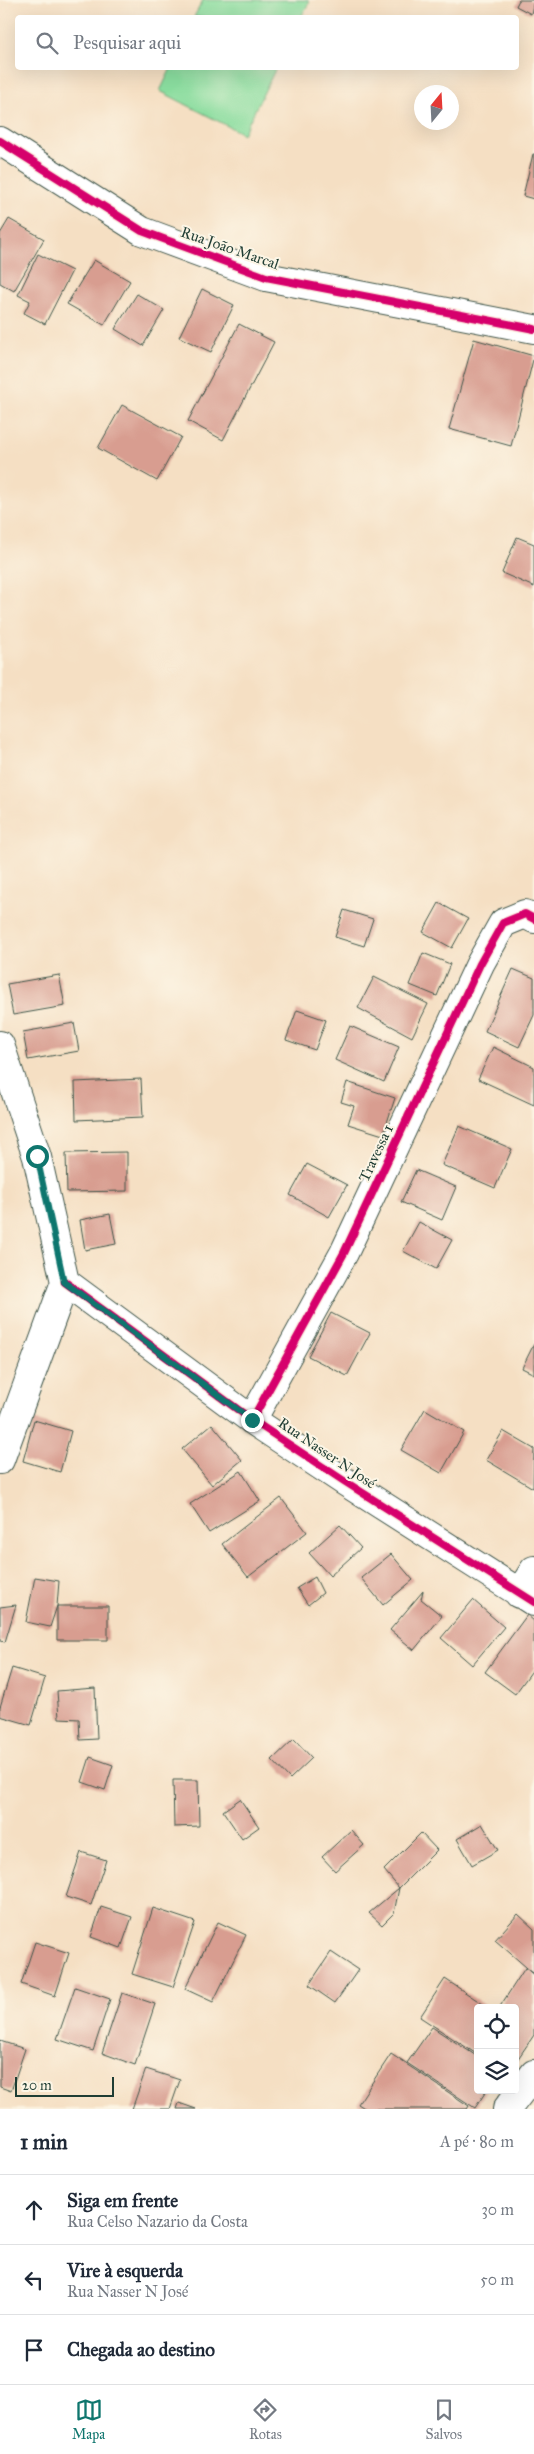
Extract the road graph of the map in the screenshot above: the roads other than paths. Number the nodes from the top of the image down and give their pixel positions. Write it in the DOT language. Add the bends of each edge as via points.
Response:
graph roads {
  1 [pos="0,141"];
  2 [pos="534,330"];
  3 [pos="534,919"];
  4 [pos="0,1045"];
  5 [pos="64,1282"];
  6 [pos="252,1420"];
  7 [pos="0,1460"];
  8 [pos="534,1570"];
  9 [pos="527,1598"];
  10 [pos="534,2074"];
  11 [pos="507,2109"];
  1 -- 2 [label="street, Rua João Marcal" via="142,231 266,277"];
  3 -- 6 [label="street, Travessa 1" via="525,914 503,923 344,1254"];
  4 -- 5 [label="street" via="37,1156"];
  5 -- 6 [label="street, Rua Nasser N José"];
  5 -- 7 [label="street"];
  6 -- 9 [label="street, Rua Nasser N José"];
  8 -- 9 [label="street"];
  10 -- 11 [label="street"];
}
